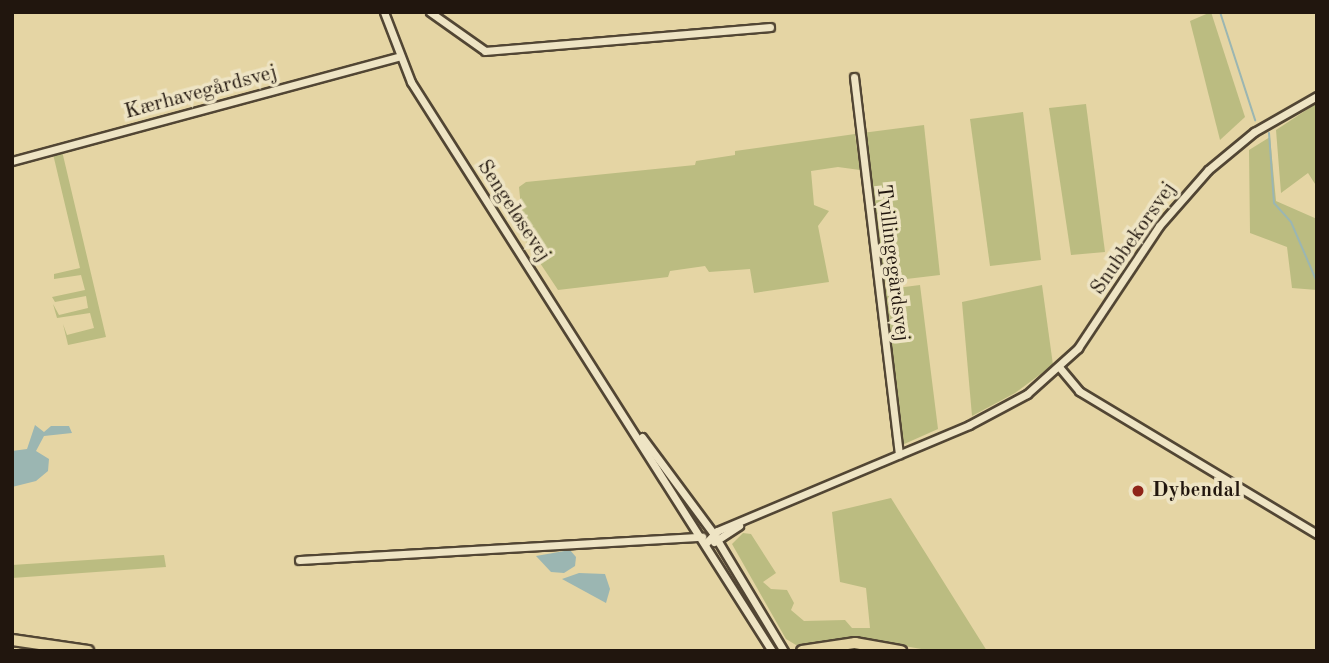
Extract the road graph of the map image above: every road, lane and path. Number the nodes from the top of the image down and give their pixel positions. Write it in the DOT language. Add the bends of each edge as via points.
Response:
graph roads {
  1 [pos="384,12"];
  2 [pos="430,12"];
  3 [pos="770,27"];
  4 [pos="398,57"];
  5 [pos="854,77"];
  6 [pos="1317,96"];
  7 [pos="12,161"];
  8 [pos="1060,368"];
  9 [pos="628,421"];
  10 [pos="899,454"];
  11 [pos="748,520"];
  12 [pos="713,533"];
  13 [pos="1317,534"];
  14 [pos="704,540"];
  15 [pos="718,541"];
  16 [pos="299,560"];
  17 [pos="12,640"];
  18 [pos="88,651"];
  19 [pos="772,651"];
  20 [pos="784,651"];
  21 [pos="802,651"];
  22 [pos="901,651"];
  1 -- 4 [label="street, Sengeløsevej"];
  2 -- 3 [label="street" via="485,51"];
  4 -- 7 [label="street, Kærhavegårdsvej"];
  4 -- 9 [label="street, Sengeløsevej"];
  5 -- 10 [label="street, Tvillingegårdsvej"];
  6 -- 8 [label="street, Snubbekorsvej" via="1254,132 1200,178 1159,226 1094,327"];
  8 -- 10 [label="street, Snubbekorsvej" via="1002,409"];
  8 -- 13 [label="street" via="1079,391"];
  9 -- 12 [label="street, Sengeløsevej"];
  9 -- 14 [label="street, Sengeløsevej"];
  10 -- 11 [label="street, Snubbekorsvej"];
  11 -- 12 [label="street, Snubbekorsvej"];
  11 -- 15 [label="street, Snubbekorsvej"];
  12 -- 14 [label="street"];
  12 -- 15 [label="street, Sengeløsevej"];
  14 -- 15 [label="street, Snubbekorsvej"];
  14 -- 16 [label="street"];
  14 -- 19 [label="street, Sengeløsevej"];
  15 -- 20 [label="street, Sengeløsevej"];
  17 -- 18 [label="highway"];
  21 -- 22 [label="highway" via="855,643"];
}
